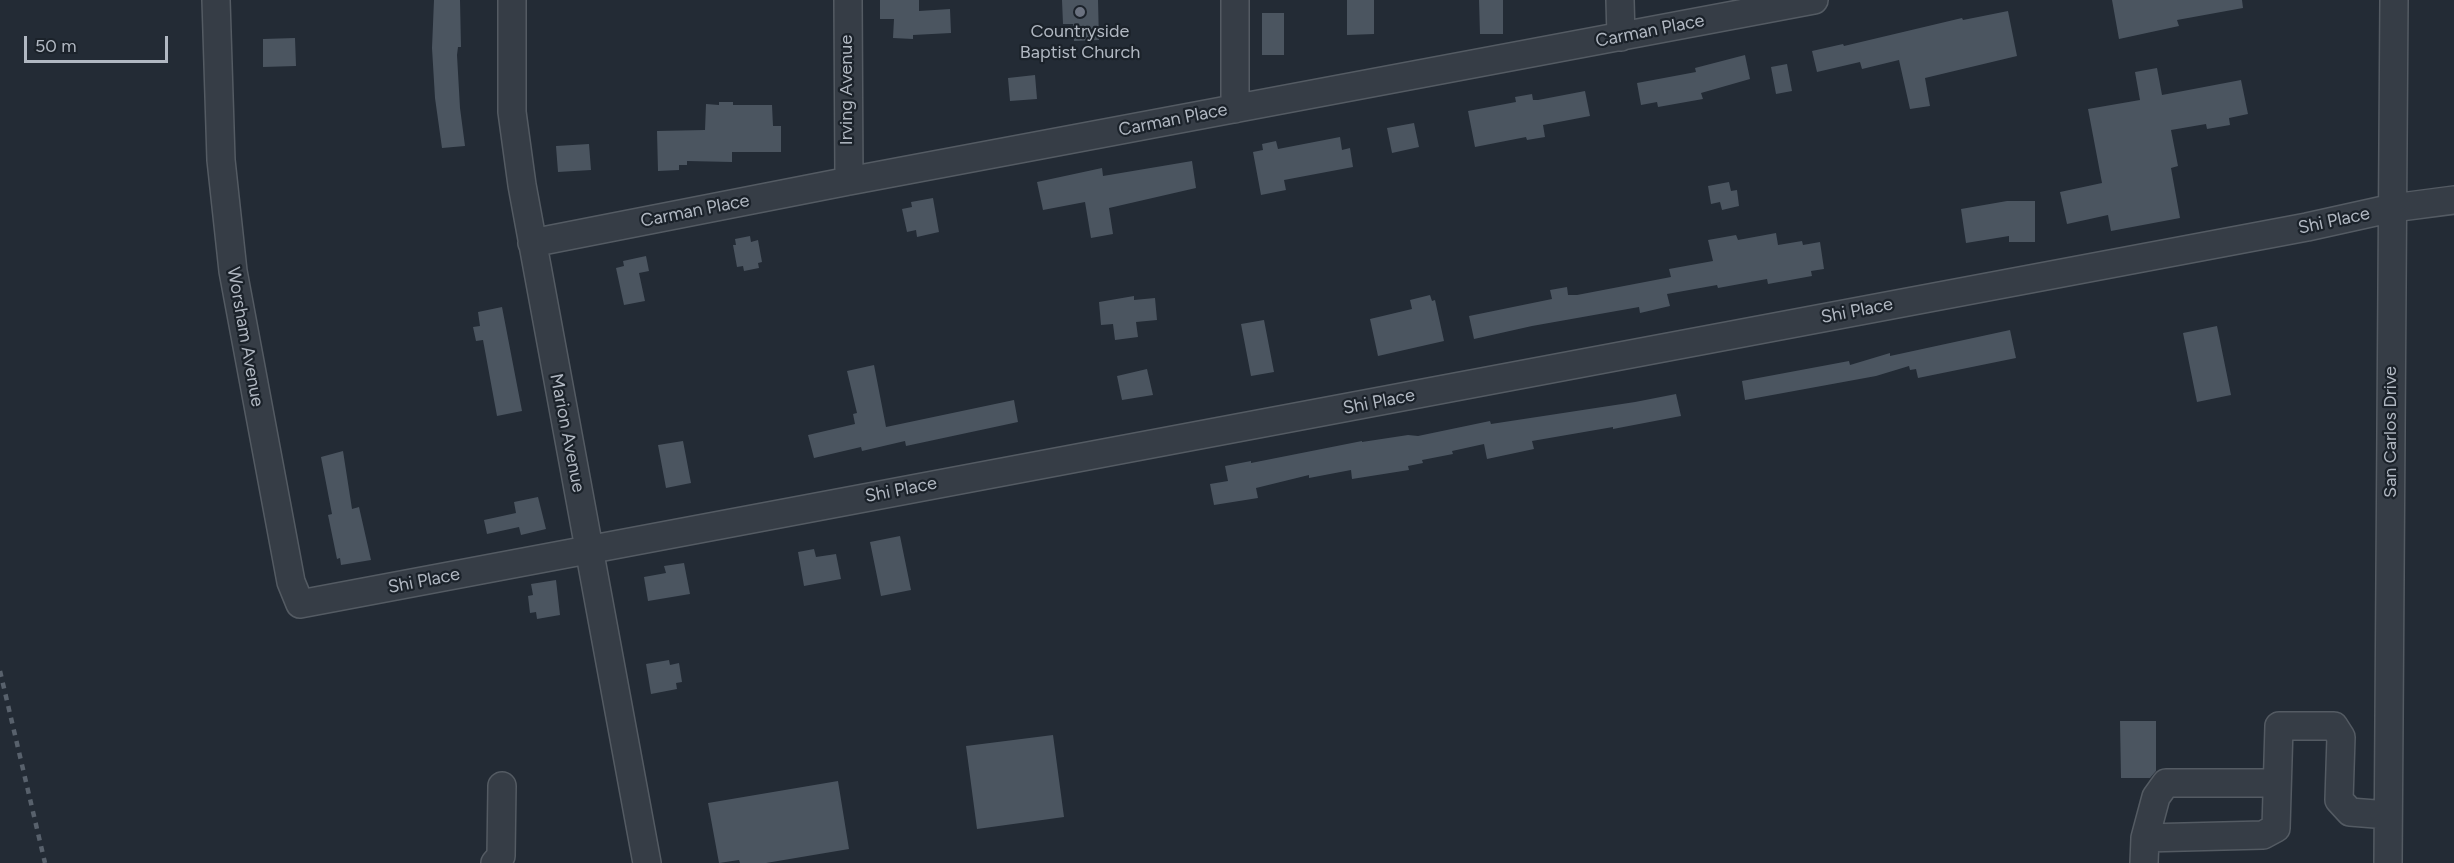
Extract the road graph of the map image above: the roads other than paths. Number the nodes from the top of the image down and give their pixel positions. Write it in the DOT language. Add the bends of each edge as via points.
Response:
graph roads {
  1 [pos="216,0"];
  2 [pos="512,0"];
  3 [pos="848,0"];
  4 [pos="1235,0"];
  5 [pos="1620,0"];
  6 [pos="1814,0"];
  7 [pos="2394,0"];
  8 [pos="1621,37"];
  9 [pos="1235,109"];
  10 [pos="849,181"];
  11 [pos="2454,200"];
  12 [pos="2393,208"];
  13 [pos="532,243"];
  14 [pos="590,550"];
  15 [pos="365,592"];
  16 [pos="2277,783"];
  17 [pos="501,786"];
  18 [pos="2388,815"];
  19 [pos="2144,850"];
  20 [pos="495,863"];
  21 [pos="647,863"];
  22 [pos="2388,863"];
  1 -- 15 [label="street, Worsham Avenue" via="221,160 233,272 291,582 300,604"];
  2 -- 13 [label="street, Marion Avenue" via="512,112"];
  3 -- 10 [label="street, Irving Avenue"];
  4 -- 9 [label="street"];
  5 -- 8 [label="street"];
  6 -- 8 [label="street, Carman Place"];
  7 -- 12 [label="street, San Carlos Drive"];
  8 -- 9 [label="street, Carman Place"];
  9 -- 10 [label="street, Carman Place"];
  10 -- 13 [label="street, Carman Place"];
  11 -- 12 [label="street, Shi Place"];
  12 -- 14 [label="street, Shi Place" via="2295,230"];
  12 -- 18 [label="street, San Carlos Drive"];
  13 -- 14 [label="street, Marion Avenue"];
  14 -- 15 [label="street, Shi Place"];
  14 -- 21 [label="street, Marion Avenue"];
  16 -- 18 [label="street" via="2279,726 2334,726 2340,737 2339,800 2350,812"];
  16 -- 19 [label="street" via="2276,828 2264,835"];
  16 -- 19 [label="street" via="2166,783 2156,797"];
  17 -- 20 [label="street" via="501,856"];
  18 -- 22 [label="street, San Carlos Drive"];
}
